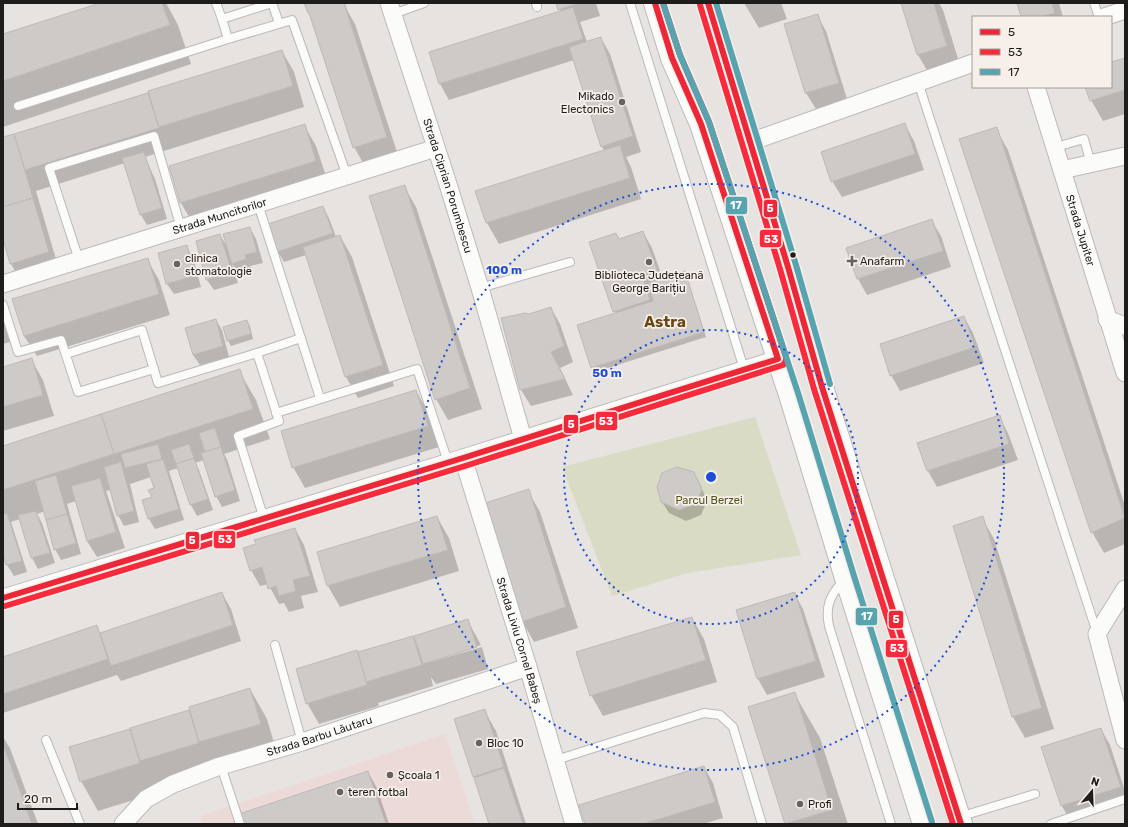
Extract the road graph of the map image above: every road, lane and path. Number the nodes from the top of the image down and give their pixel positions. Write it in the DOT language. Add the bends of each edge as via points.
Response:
graph roads {
  1 [pos="216,3"];
  2 [pos="424,3"];
  3 [pos="630,3"];
  4 [pos="655,3"];
  5 [pos="708,3"];
  6 [pos="1094,3"];
  7 [pos="391,8"];
  8 [pos="1125,10"];
  9 [pos="1099,16"];
  10 [pos="1107,16"];
  11 [pos="222,19"];
  12 [pos="279,23"];
  13 [pos="228,39"];
  14 [pos="972,63"];
  15 [pos="918,82"];
  16 [pos="1036,88"];
  17 [pos="18,106"];
  18 [pos="750,142"];
  19 [pos="1056,147"];
  20 [pos="436,148"];
  21 [pos="1125,156"];
  22 [pos="1091,164"];
  23 [pos="1062,170"];
  24 [pos="347,176"];
  25 [pos="258,204"];
  26 [pos="181,228"];
  27 [pos="79,260"];
  28 [pos="570,262"];
  29 [pos="3,284"];
  30 [pos="480,288"];
  31 [pos="3,305"];
  32 [pos="1107,319"];
  33 [pos="1125,326"];
  34 [pos="301,338"];
  35 [pos="257,353"];
  36 [pos="66,354"];
  37 [pos="778,359"];
  38 [pos="154,369"];
  39 [pos="744,370"];
  40 [pos="1125,373"];
  41 [pos="320,398"];
  42 [pos="276,413"];
  43 [pos="523,439"];
  44 [pos="455,460"];
  45 [pos="264,519"];
  46 [pos="846,578"];
  47 [pos="1125,590"];
  48 [pos="3,598"];
  49 [pos="1097,634"];
  50 [pos="274,646"];
  51 [pos="528,667"];
  52 [pos="46,740"];
  53 [pos="1125,740"];
  54 [pos="302,742"];
  55 [pos="556,760"];
  56 [pos="221,766"];
  57 [pos="1035,794"];
  58 [pos="1125,799"];
  59 [pos="960,821"];
  60 [pos="80,824"];
  61 [pos="123,824"];
  62 [pos="240,824"];
  63 [pos="574,824"];
  64 [pos="762,824"];
  65 [pos="890,824"];
  66 [pos="924,824"];
  67 [pos="1051,824"];
  1 -- 11 [label="lane"];
  2 -- 7 [label="lane"];
  3 -- 39 [label="lane"];
  4 -- 37 [label="main road" via="672,58 701,124"];
  5 -- 18 [label="main road"];
  6 -- 9 [label="lane"];
  7 -- 20 [label="street, Strada Ciprian Porumbescu"];
  8 -- 10 [label="street"];
  11 -- 12 [label="lane" via="272,3"];
  11 -- 13 [label="lane"];
  12 -- 13 [label="lane"];
  12 -- 24 [label="lane" via="292,20"];
  13 -- 17 [label="lane"];
  14 -- 15 [label="street"];
  15 -- 18 [label="street"];
  15 -- 49 [label="lane"];
  16 -- 19 [label="street, Strada Jupiter"];
  18 -- 59 [label="main road" via="822,387"];
  19 -- 22 [label="lane" via="1084,139"];
  19 -- 23 [label="street, Strada Jupiter"];
  20 -- 24 [label="street, Strada Muncitorilor"];
  20 -- 30 [label="street, Strada Ciprian Porumbescu"];
  21 -- 22 [label="street"];
  22 -- 23 [label="street"];
  23 -- 32 [label="street, Strada Jupiter"];
  24 -- 25 [label="street, Strada Muncitorilor"];
  25 -- 26 [label="street, Strada Muncitorilor"];
  25 -- 34 [label="lane"];
  26 -- 27 [label="street, Strada Muncitorilor"];
  26 -- 27 [label="lane" via="154,136 49,168"];
  27 -- 29 [label="street, Strada Muncitorilor"];
  28 -- 30 [label="lane"];
  30 -- 43 [label="street, Strada Ciprian Porumbescu"];
  31 -- 36 [label="lane" via="18,352 61,340"];
  32 -- 33 [label="street"];
  32 -- 40 [label="street, Strada Jupiter"];
  34 -- 35 [label="lane"];
  34 -- 41 [label="lane"];
  35 -- 38 [label="lane" via="158,383"];
  35 -- 42 [label="lane"];
  36 -- 38 [label="lane" via="78,392"];
  36 -- 38 [label="lane" via="142,330"];
  37 -- 39 [label="street"];
  37 -- 46 [label="main road"];
  39 -- 43 [label="street"];
  41 -- 42 [label="lane"];
  41 -- 44 [label="lane" via="417,369"];
  42 -- 45 [label="lane" via="279,421 238,436"];
  43 -- 44 [label="street"];
  44 -- 45 [label="street"];
  44 -- 51 [label="street, Strada Liviu Cornel Babeș"];
  45 -- 48 [label="street"];
  46 -- 65 [label="lane" via="830,599 827,616"];
  46 -- 66 [label="main road"];
  47 -- 49 [label="street"];
  49 -- 53 [label="street"];
  50 -- 54 [label="lane"];
  51 -- 54 [label="street, Strada Barbu Lăutaru"];
  51 -- 55 [label="street, Strada Liviu Cornel Babeș"];
  52 -- 60 [label="lane"];
  54 -- 56 [label="street, Strada Barbu Lăutaru"];
  55 -- 63 [label="street, Strada Liviu Cornel Babeș"];
  55 -- 64 [label="lane" via="704,713 720,715 733,727"];
  56 -- 61 [label="street, Strada Barbu Lăutaru" via="173,784 146,799"];
  56 -- 62 [label="lane"];
  57 -- 59 [label="lane"];
  58 -- 67 [label="lane"];
}
